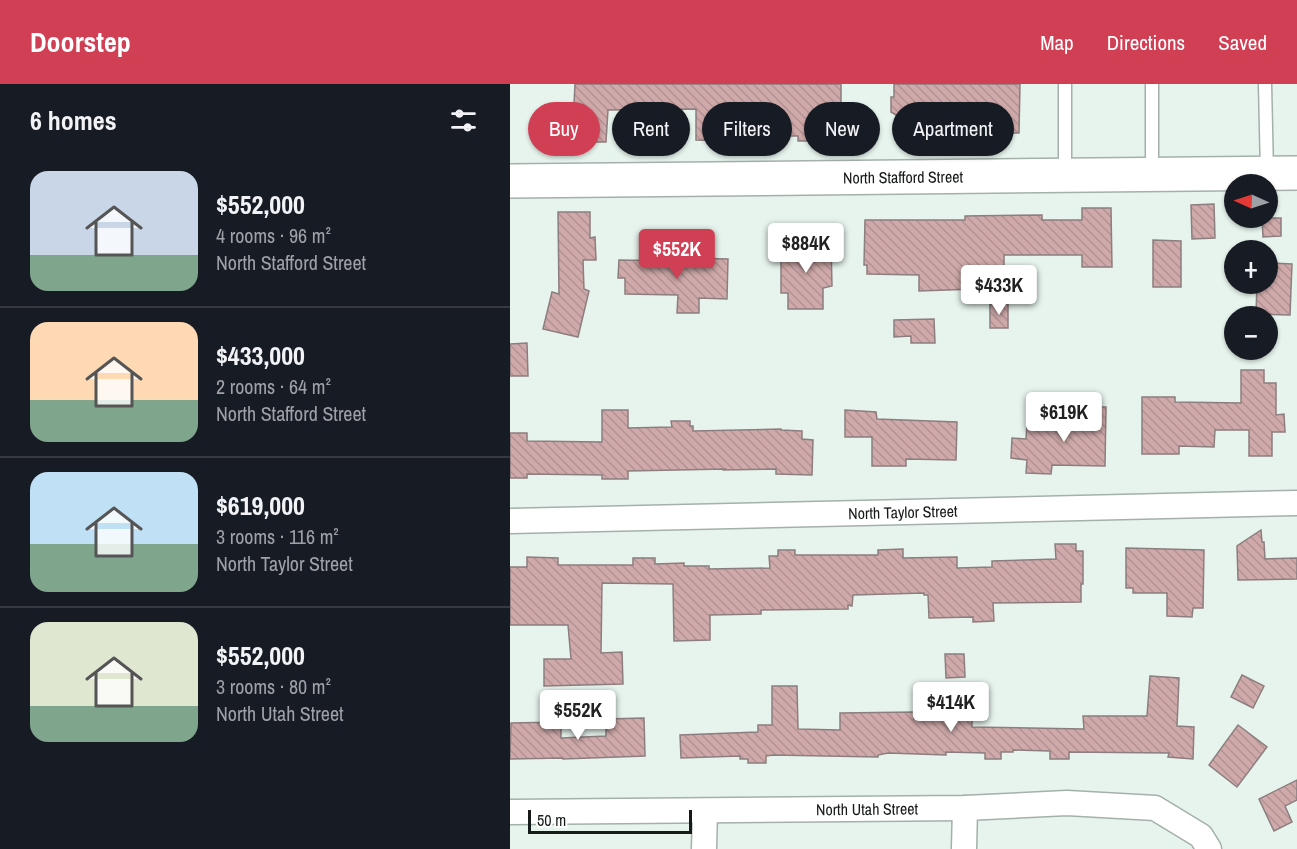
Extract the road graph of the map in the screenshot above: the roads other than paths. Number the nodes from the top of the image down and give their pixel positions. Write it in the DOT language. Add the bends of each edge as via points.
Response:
graph roads {
  1 [pos="1065,84"];
  2 [pos="1152,84"];
  3 [pos="1265,84"];
  4 [pos="1152,173"];
  5 [pos="1282,173"];
  6 [pos="1065,174"];
  7 [pos="510,181"];
  8 [pos="1297,502"];
  9 [pos="510,521"];
  10 [pos="965,807"];
  11 [pos="705,811"];
  12 [pos="510,812"];
  13 [pos="704,849"];
  14 [pos="964,849"];
  15 [pos="1209,849"];
  1 -- 6 [label="lane"];
  2 -- 4 [label="lane"];
  3 -- 5 [label="lane"];
  4 -- 5 [label="street, North Stafford Street"];
  4 -- 6 [label="street, North Stafford Street"];
  6 -- 7 [label="street, North Stafford Street"];
  8 -- 9 [label="street, North Taylor Street"];
  10 -- 11 [label="street, North Utah Street"];
  10 -- 14 [label="street"];
  10 -- 15 [label="street, North Utah Street" via="1067,803 1155,808 1201,836"];
  11 -- 12 [label="street, North Utah Street"];
  11 -- 13 [label="street"];
}
